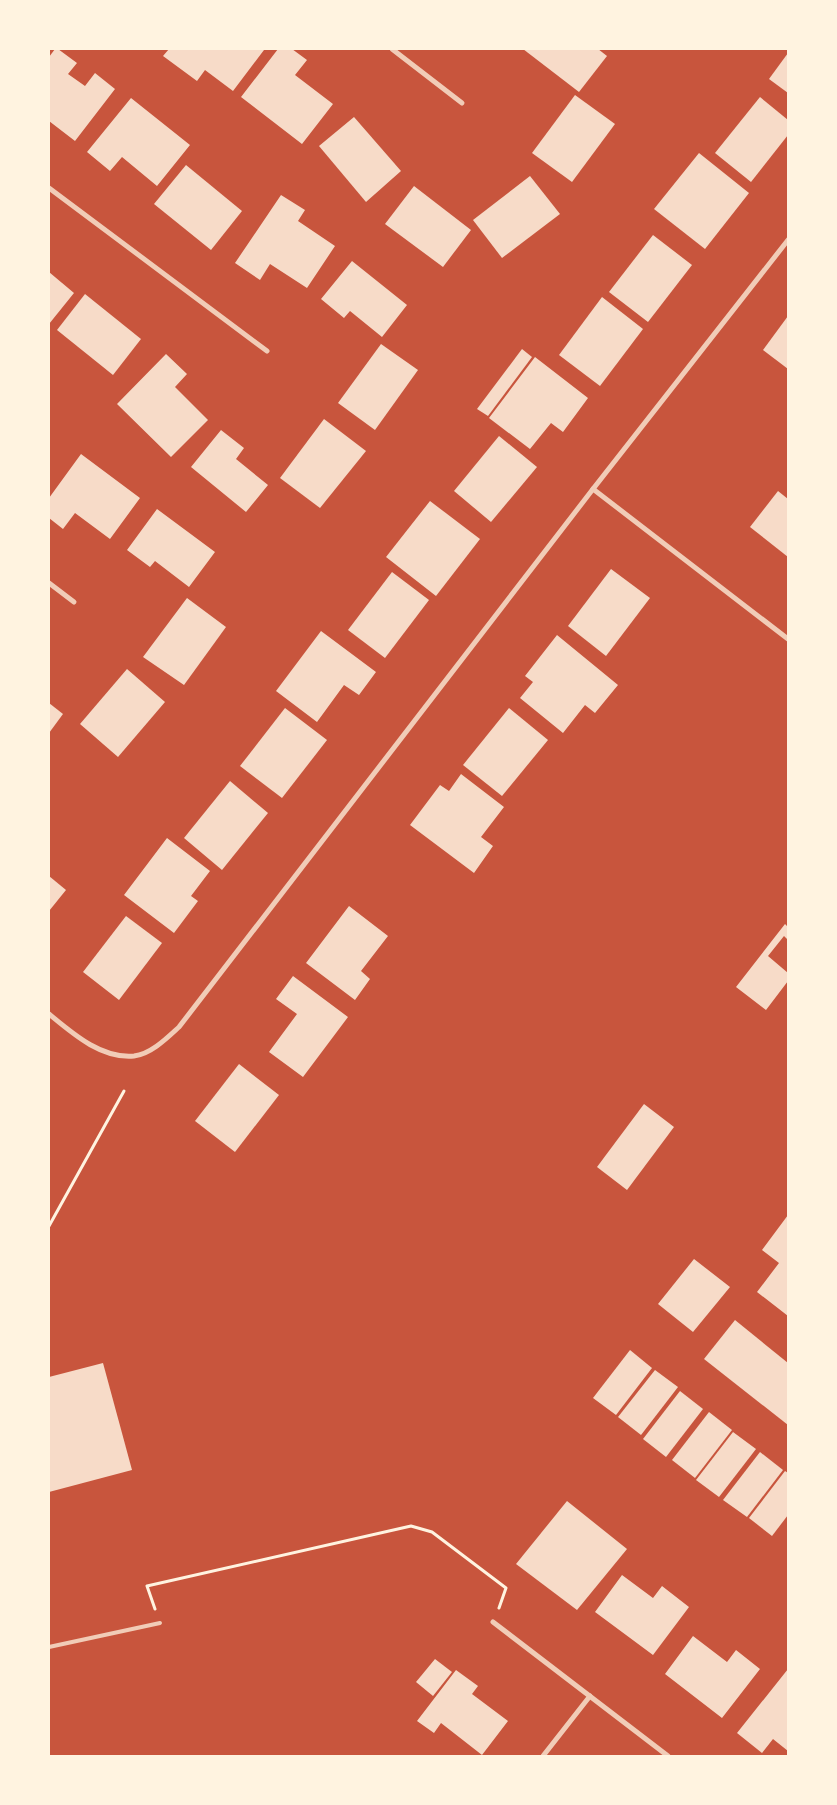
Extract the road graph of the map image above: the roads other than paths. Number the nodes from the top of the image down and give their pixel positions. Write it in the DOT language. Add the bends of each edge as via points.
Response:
graph roads {
  1 [pos="392,49"];
  2 [pos="462,104"];
  3 [pos="49,188"];
  4 [pos="788,240"];
  5 [pos="267,351"];
  6 [pos="593,489"];
  7 [pos="49,582"];
  8 [pos="74,602"];
  9 [pos="788,639"];
  10 [pos="49,1014"];
  11 [pos="492,1622"];
  12 [pos="160,1623"];
  13 [pos="49,1647"];
  14 [pos="590,1696"];
  15 [pos="544,1756"];
  16 [pos="668,1756"];
  1 -- 2 [label="street"];
  3 -- 5 [label="street"];
  4 -- 6 [label="street"];
  6 -- 9 [label="street"];
  6 -- 10 [label="street" via="179,1028 159,1045 134,1056 103,1051 75,1036"];
  7 -- 8 [label="street"];
  11 -- 14 [label="street"];
  12 -- 13 [label="lane"];
  14 -- 15 [label="street"];
  14 -- 16 [label="street"];
}
